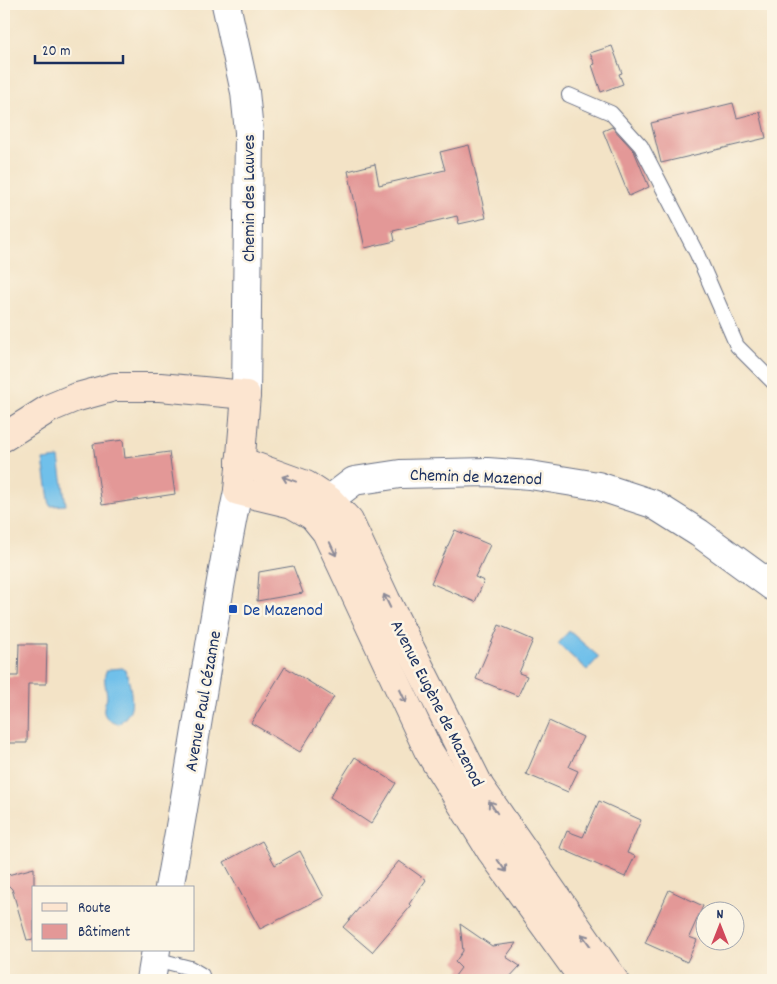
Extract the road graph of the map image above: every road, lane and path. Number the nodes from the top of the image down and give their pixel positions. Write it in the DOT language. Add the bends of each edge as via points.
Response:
graph roads {
  1 [pos="226,4"];
  2 [pos="569,95"];
  3 [pos="773,382"];
  4 [pos="246,395"];
  5 [pos="4,437"];
  6 [pos="240,461"];
  7 [pos="238,491"];
  8 [pos="321,508"];
  9 [pos="773,587"];
  10 [pos="168,886"];
  11 [pos="154,963"];
  12 [pos="203,980"];
  13 [pos="584,980"];
  14 [pos="614,980"];
  1 -- 4 [label="street, Chemin des Lauves" via="245,92 249,132"];
  2 -- 3 [label="lane" via="611,112 641,146 697,254 737,346"];
  4 -- 5 [label="street" via="160,386 114,386 50,408"];
  4 -- 6 [label="street, Avenue Paul Cézanne"];
  6 -- 7 [label="street, Avenue Paul Cézanne"];
  8 -- 6 [label="street, Avenue Eugène de Mazenod, one-way" via="306,485"];
  7 -- 8 [label="street, Avenue Eugène de Mazenod"];
  7 -- 10 [label="street, Avenue Paul Cézanne"];
  8 -- 9 [label="street, Chemin de Mazenod" via="354,481 400,474 487,472 598,486 653,504"];
  8 -- 13 [label="street, Avenue Eugène de Mazenod, one-way" via="326,532 428,750 491,851"];
  14 -- 8 [label="street, Avenue Eugène de Mazenod, one-way" via="480,787 349,521"];
  11 -- 12 [label="lane" via="190,968 202,975"];
}
